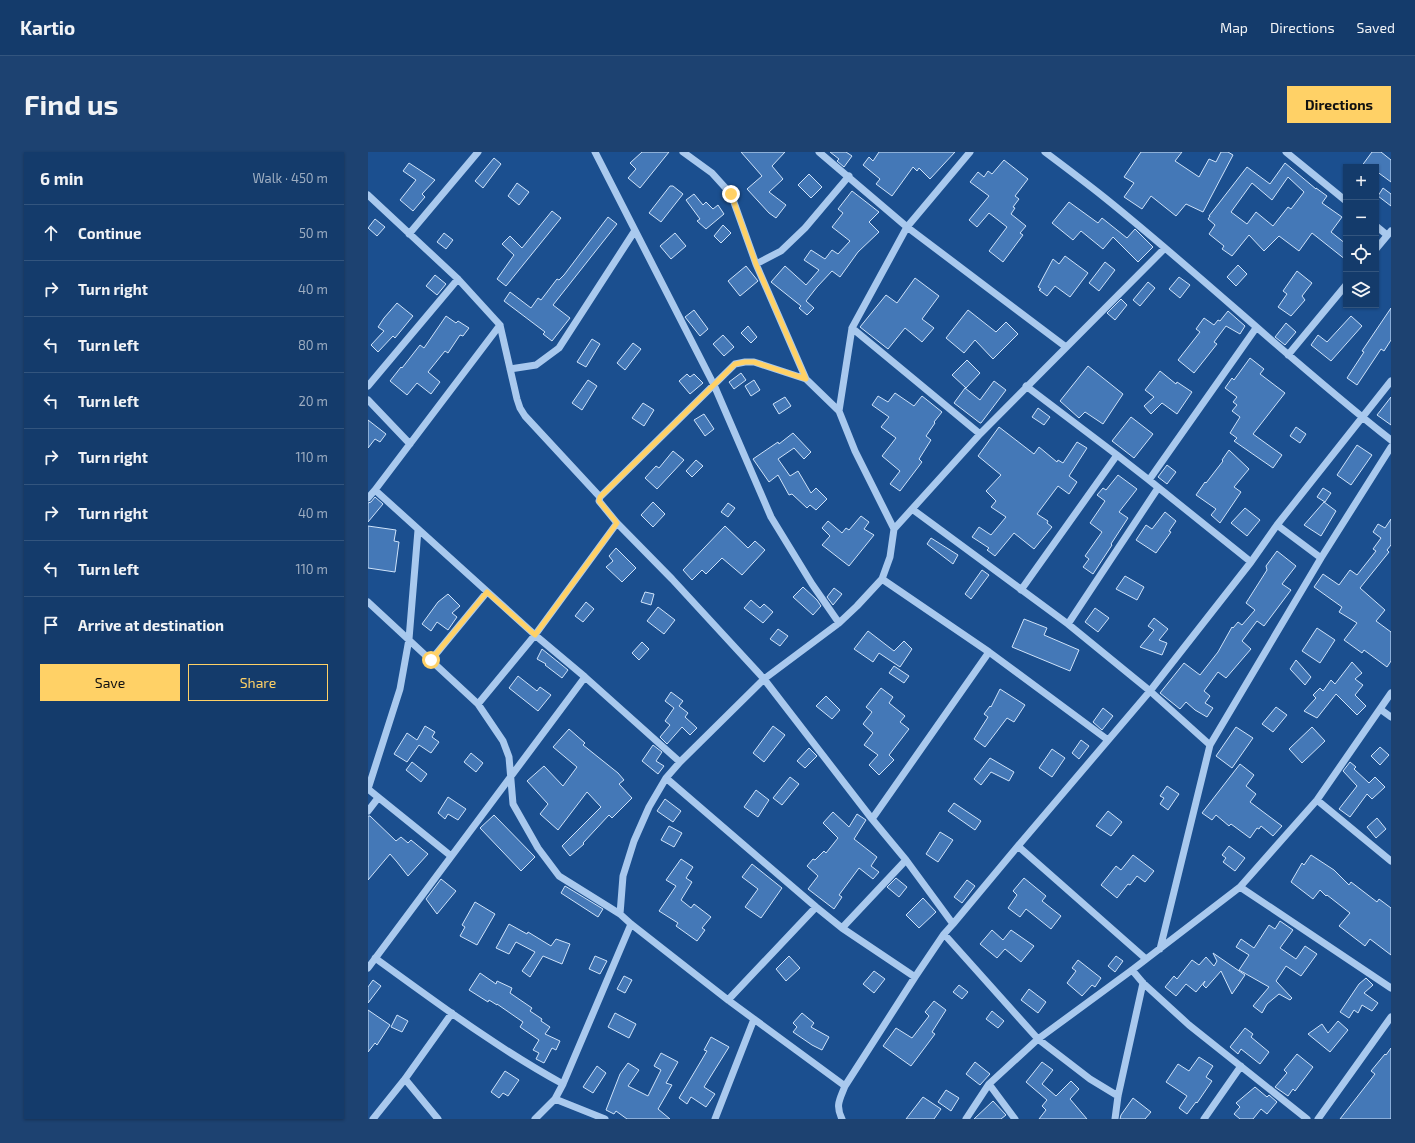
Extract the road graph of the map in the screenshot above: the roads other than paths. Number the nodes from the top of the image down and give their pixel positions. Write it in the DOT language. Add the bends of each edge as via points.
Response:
graph roads {
  1 [pos="478,152"];
  2 [pos="595,152"];
  3 [pos="683,152"];
  4 [pos="819,152"];
  5 [pos="970,152"];
  6 [pos="1045,152"];
  7 [pos="1286,152"];
  8 [pos="849,176"];
  9 [pos="368,195"];
  10 [pos="1345,200"];
  11 [pos="908,227"];
  12 [pos="1379,228"];
  13 [pos="634,232"];
  14 [pos="1389,233"];
  15 [pos="409,234"];
  16 [pos="1379,245"];
  17 [pos="1165,248"];
  18 [pos="756,264"];
  19 [pos="458,278"];
  20 [pos="1343,289"];
  21 [pos="500,325"];
  22 [pos="852,328"];
  23 [pos="1256,328"];
  24 [pos="1066,347"];
  25 [pos="1288,355"];
  26 [pos="510,369"];
  27 [pos="806,379"];
  28 [pos="1391,381"];
  29 [pos="714,385"];
  30 [pos="368,386"];
  31 [pos="1026,386"];
  32 [pos="368,400"];
  33 [pos="839,411"];
  34 [pos="1361,417"];
  35 [pos="980,434"];
  36 [pos="1391,440"];
  37 [pos="410,444"];
  38 [pos="1391,447"];
  39 [pos="1118,455"];
  40 [pos="1149,480"];
  41 [pos="1158,488"];
  42 [pos="375,490"];
  43 [pos="600,497"];
  44 [pos="368,498"];
  45 [pos="912,509"];
  46 [pos="617,523"];
  47 [pos="1277,525"];
  48 [pos="894,529"];
  49 [pos="418,530"];
  50 [pos="1321,558"];
  51 [pos="1251,562"];
  52 [pos="882,579"];
  53 [pos="1021,590"];
  54 [pos="487,592"];
  55 [pos="368,602"];
  56 [pos="839,622"];
  57 [pos="1068,624"];
  58 [pos="535,635"];
  59 [pos="409,639"];
  60 [pos="989,652"];
  61 [pos="431,660"];
  62 [pos="585,677"];
  63 [pos="764,679"];
  64 [pos="1150,691"];
  65 [pos="1391,693"];
  66 [pos="478,704"];
  67 [pos="1380,709"];
  68 [pos="1391,717"];
  69 [pos="1108,740"];
  70 [pos="1210,744"];
  71 [pos="680,762"];
  72 [pos="666,778"];
  73 [pos="510,779"];
  74 [pos="368,789"];
  75 [pos="378,798"];
  76 [pos="1317,800"];
  77 [pos="368,811"];
  78 [pos="872,819"];
  79 [pos="1018,846"];
  80 [pos="452,856"];
  81 [pos="906,860"];
  82 [pos="1391,861"];
  83 [pos="1240,887"];
  84 [pos="816,908"];
  85 [pos="620,914"];
  86 [pos="631,924"];
  87 [pos="953,924"];
  88 [pos="842,928"];
  89 [pos="944,934"];
  90 [pos="1160,949"];
  91 [pos="375,958"];
  92 [pos="1146,959"];
  93 [pos="368,968"];
  94 [pos="1132,970"];
  95 [pos="915,977"];
  96 [pos="1144,983"];
  97 [pos="1391,988"];
  98 [pos="728,1000"];
  99 [pos="452,1013"];
  100 [pos="1391,1017"];
  101 [pos="754,1019"];
  102 [pos="1038,1039"];
  103 [pos="1241,1066"];
  104 [pos="405,1079"];
  105 [pos="563,1084"];
  106 [pos="989,1084"];
  107 [pos="845,1086"];
  108 [pos="1118,1096"];
  109 [pos="555,1099"];
  110 [pos="373,1119"];
  111 [pos="438,1119"];
  112 [pos="535,1119"];
  113 [pos="605,1119"];
  114 [pos="715,1119"];
  115 [pos="842,1119"];
  116 [pos="966,1119"];
  117 [pos="1015,1119"];
  118 [pos="1115,1119"];
  119 [pos="1204,1119"];
  120 [pos="1307,1119"];
  121 [pos="1318,1119"];
  1 -- 15 [label="street"];
  2 -- 13 [label="street"];
  3 -- 18 [label="street" via="712,172 731,194"];
  4 -- 8 [label="street"];
  5 -- 11 [label="street"];
  6 -- 17 [label="street"];
  7 -- 10 [label="street"];
  8 -- 11 [label="street"];
  8 -- 18 [label="street" via="806,228 781,251"];
  9 -- 15 [label="street"];
  11 -- 22 [label="street"];
  11 -- 24 [label="street"];
  12 -- 14 [label="street"];
  13 -- 26 [label="street" via="559,348 536,365"];
  13 -- 29 [label="street"];
  14 -- 16 [label="street"];
  15 -- 19 [label="street"];
  17 -- 23 [label="street"];
  17 -- 24 [label="street"];
  18 -- 27 [label="street"];
  19 -- 21 [label="street"];
  19 -- 30 [label="street"];
  20 -- 25 [label="street"];
  21 -- 26 [label="street"];
  21 -- 37 [label="street"];
  22 -- 33 [label="street"];
  22 -- 35 [label="street"];
  23 -- 25 [label="street"];
  23 -- 40 [label="street"];
  24 -- 31 [label="street"];
  25 -- 34 [label="street"];
  26 -- 43 [label="street" via="517,399 525,416"];
  27 -- 29 [label="street" via="754,362 745,362 735,364"];
  27 -- 33 [label="street"];
  28 -- 34 [label="street"];
  29 -- 43 [label="street"];
  29 -- 56 [label="street" via="771,517 812,584"];
  31 -- 35 [label="street"];
  31 -- 39 [label="street"];
  32 -- 37 [label="street"];
  33 -- 48 [label="street" via="855,451"];
  34 -- 36 [label="street"];
  34 -- 47 [label="street"];
  35 -- 45 [label="street"];
  37 -- 42 [label="street"];
  38 -- 50 [label="street"];
  39 -- 40 [label="street"];
  39 -- 53 [label="street"];
  40 -- 41 [label="street"];
  41 -- 51 [label="street"];
  41 -- 57 [label="street"];
  42 -- 44 [label="street"];
  42 -- 49 [label="street"];
  43 -- 46 [label="street" via="599,501"];
  45 -- 48 [label="street"];
  45 -- 53 [label="street"];
  46 -- 58 [label="street"];
  46 -- 63 [label="street"];
  47 -- 50 [label="street"];
  47 -- 51 [label="street"];
  48 -- 52 [label="street" via="890,557"];
  49 -- 54 [label="street"];
  49 -- 59 [label="street"];
  50 -- 70 [label="street"];
  51 -- 64 [label="street"];
  52 -- 56 [label="street"];
  52 -- 60 [label="street"];
  53 -- 57 [label="street"];
  54 -- 58 [label="street"];
  54 -- 61 [label="street"];
  55 -- 59 [label="street"];
  56 -- 63 [label="street"];
  57 -- 64 [label="street"];
  58 -- 62 [label="street"];
  58 -- 66 [label="street"];
  59 -- 61 [label="street"];
  59 -- 74 [label="street" via="400,689"];
  60 -- 69 [label="street"];
  60 -- 78 [label="street"];
  61 -- 66 [label="street"];
  62 -- 71 [label="street"];
  62 -- 73 [label="street"];
  63 -- 71 [label="street"];
  63 -- 78 [label="street"];
  64 -- 69 [label="street"];
  64 -- 70 [label="street"];
  65 -- 67 [label="street"];
  66 -- 73 [label="street" via="503,741 509,758"];
  67 -- 68 [label="street"];
  67 -- 76 [label="street"];
  69 -- 79 [label="street"];
  70 -- 90 [label="street"];
  71 -- 72 [label="street"];
  72 -- 84 [label="street"];
  72 -- 85 [label="street" via="649,807 634,841 623,876"];
  73 -- 80 [label="street"];
  73 -- 85 [label="street" via="513,804 538,848 559,876"];
  74 -- 75 [label="street"];
  75 -- 77 [label="street"];
  75 -- 80 [label="street"];
  76 -- 82 [label="street"];
  76 -- 83 [label="street"];
  78 -- 81 [label="street"];
  79 -- 87 [label="street"];
  79 -- 92 [label="street"];
  80 -- 91 [label="street"];
  81 -- 87 [label="street"];
  81 -- 88 [label="street"];
  83 -- 90 [label="street"];
  83 -- 97 [label="street"];
  84 -- 88 [label="street"];
  84 -- 98 [label="street"];
  85 -- 86 [label="street"];
  86 -- 98 [label="street"];
  86 -- 105 [label="street"];
  87 -- 89 [label="street"];
  88 -- 95 [label="street"];
  89 -- 95 [label="street"];
  89 -- 102 [label="street"];
  90 -- 92 [label="street"];
  91 -- 93 [label="street"];
  91 -- 99 [label="street"];
  92 -- 94 [label="street"];
  94 -- 96 [label="street"];
  94 -- 102 [label="street"];
  95 -- 107 [label="street"];
  96 -- 103 [label="street" via="1188,1024"];
  96 -- 108 [label="street"];
  98 -- 101 [label="street"];
  99 -- 104 [label="street"];
  99 -- 105 [label="street"];
  100 -- 121 [label="street"];
  101 -- 107 [label="street"];
  101 -- 114 [label="street"];
  102 -- 106 [label="street"];
  102 -- 108 [label="street" via="1090,1079"];
  103 -- 119 [label="street"];
  103 -- 120 [label="street"];
  104 -- 110 [label="street"];
  104 -- 111 [label="street"];
  105 -- 109 [label="street"];
  106 -- 116 [label="street"];
  106 -- 117 [label="street"];
  107 -- 115 [label="street" via="838,1104"];
  108 -- 118 [label="street"];
  109 -- 112 [label="street"];
  109 -- 113 [label="street"];
}
